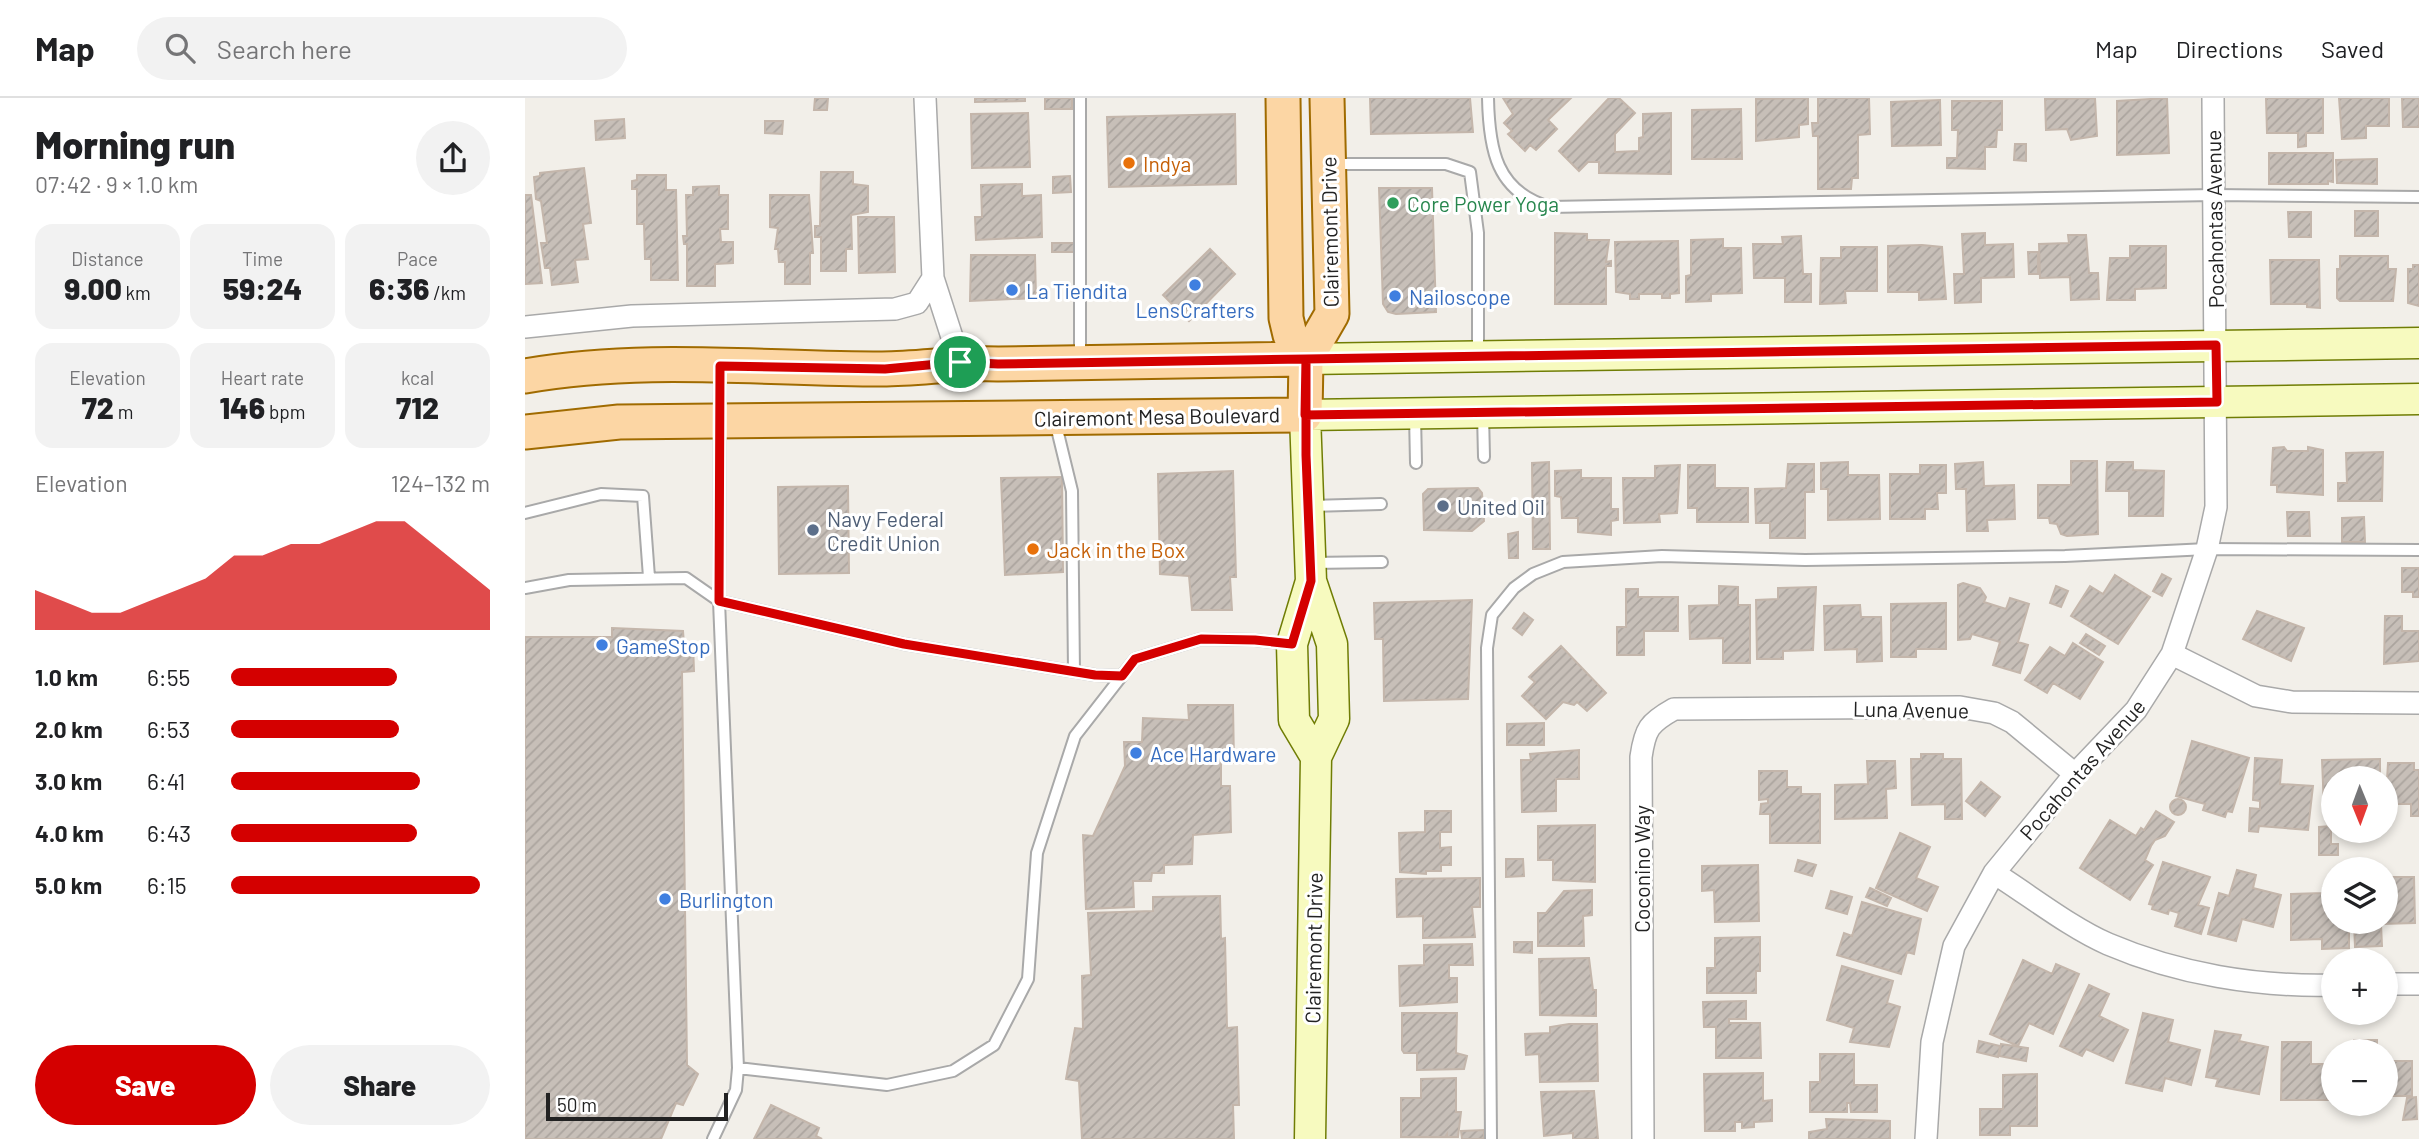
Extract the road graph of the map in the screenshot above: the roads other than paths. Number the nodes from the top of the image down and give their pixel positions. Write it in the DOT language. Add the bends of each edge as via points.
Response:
graph roads {
  1 [pos="925,98"];
  2 [pos="1080,98"];
  3 [pos="1283,98"];
  4 [pos="1327,98"];
  5 [pos="1488,98"];
  6 [pos="2213,98"];
  7 [pos="1328,164"];
  8 [pos="2213,195"];
  9 [pos="2419,197"];
  10 [pos="933,278"];
  11 [pos="525,327"];
  12 [pos="2419,343"];
  13 [pos="2216,345"];
  14 [pos="1478,356"];
  15 [pos="1306,359"];
  16 [pos="960,362"];
  17 [pos="1080,362"];
  18 [pos="720,366"];
  19 [pos="525,376"];
  20 [pos="2419,399"];
  21 [pos="2217,402"];
  22 [pos="1483,411"];
  23 [pos="1415,413"];
  24 [pos="1305,415"];
  25 [pos="1055,417"];
  26 [pos="720,421"];
  27 [pos="525,432"];
  28 [pos="1484,457"];
  29 [pos="1416,463"];
  30 [pos="1381,504"];
  31 [pos="1307,506"];
  32 [pos="525,513"];
  33 [pos="2207,549"];
  34 [pos="2419,550"];
  35 [pos="1382,562"];
  36 [pos="1311,572"];
  37 [pos="649,577"];
  38 [pos="525,588"];
  39 [pos="719,601"];
  40 [pos="1292,644"];
  41 [pos="2172,654"];
  42 [pos="1074,671"];
  43 [pos="1122,676"];
  44 [pos="2419,703"];
  45 [pos="1768,709"];
  46 [pos="1316,757"];
  47 [pos="2075,774"];
  48 [pos="1994,873"];
  49 [pos="2398,984"];
  50 [pos="2419,984"];
  51 [pos="2321,985"];
  52 [pos="738,1068"];
  53 [pos="713,1139"];
  54 [pos="1310,1139"];
  55 [pos="1491,1139"];
  56 [pos="1643,1139"];
  57 [pos="1926,1139"];
  1 -- 10 [label="street"];
  2 -- 17 [label="lane"];
  3 -- 15 [label="main road, Clairemont Drive" via="1286,318 1290,335"];
  4 -- 7 [label="main road, Clairemont Drive"];
  5 -- 8 [label="lane" via="1488,134 1507,184 1526,200 1550,207"];
  6 -- 8 [label="street, Pocahontas Avenue"];
  7 -- 14 [label="lane" via="1446,164 1470,172 1478,233"];
  7 -- 15 [label="main road, Clairemont Drive" via="1332,314"];
  8 -- 9 [label="lane"];
  8 -- 13 [label="street, Pocahontas Avenue"];
  10 -- 11 [label="street" via="916,303 895,309 632,316"];
  10 -- 16 [label="street"];
  12 -- 13 [label="main road"];
  13 -- 14 [label="main road"];
  13 -- 21 [label="street, Pocahontas Avenue"];
  14 -- 15 [label="main road"];
  15 -- 17 [label="main road"];
  15 -- 24 [label="main road, Clairemont Drive"];
  16 -- 17 [label="main road"];
  16 -- 18 [label="main road" via="885,369"];
  18 -- 19 [label="main road" via="616,367"];
  18 -- 26 [label="lane"];
  20 -- 21 [label="main road, Clairemont Mesa Boulevard"];
  21 -- 22 [label="main road, Clairemont Mesa Boulevard"];
  21 -- 33 [label="street, Pocahontas Avenue" via="2216,507"];
  22 -- 23 [label="main road, Clairemont Mesa Boulevard"];
  22 -- 28 [label="lane"];
  23 -- 24 [label="main road, Clairemont Mesa Boulevard"];
  23 -- 29 [label="lane"];
  24 -- 25 [label="main road, Clairemont Mesa Boulevard"];
  24 -- 31 [label="main road, Clairemont Drive"];
  25 -- 26 [label="main road, Clairemont Mesa Boulevard"];
  25 -- 42 [label="lane" via="1072,491"];
  26 -- 27 [label="main road, Clairemont Mesa Boulevard" via="619,422"];
  26 -- 39 [label="lane"];
  30 -- 31 [label="lane"];
  31 -- 36 [label="main road, Clairemont Drive"];
  32 -- 37 [label="lane" via="601,494 643,496"];
  33 -- 34 [label="lane"];
  33 -- 41 [label="street, Pocahontas Avenue"];
  33 -- 55 [label="lane" via="1805,560 1615,558 1563,562 1514,588 1492,615 1487,648"];
  35 -- 36 [label="lane"];
  36 -- 40 [label="main road, Clairemont Drive"];
  36 -- 46 [label="main road, Clairemont Drive" via="1332,644 1334,719"];
  37 -- 38 [label="lane" via="569,580"];
  37 -- 39 [label="lane" via="686,578"];
  39 -- 42 [label="lane" via="904,644"];
  39 -- 52 [label="lane"];
  40 -- 43 [label="lane" via="1201,639 1135,659"];
  40 -- 46 [label="main road, Clairemont Drive" via="1294,720"];
  41 -- 44 [label="street" via="2256,696 2292,702"];
  41 -- 47 [label="street, Pocahontas Avenue" via="2136,710"];
  42 -- 43 [label="lane"];
  43 -- 52 [label="lane" via="1075,737 1037,853 1028,979 994,1045 953,1071 887,1085"];
  45 -- 47 [label="street, Luna Avenue" via="1960,707 1994,713 2012,722"];
  45 -- 56 [label="street, Coconino Way" via="1674,709 1653,720 1644,737"];
  46 -- 54 [label="main road, Clairemont Drive"];
  47 -- 48 [label="street, Pocahontas Avenue"];
  48 -- 51 [label="street" via="2107,943 2206,975"];
  48 -- 57 [label="street, Pocahontas Avenue" via="1954,946 1932,1042"];
  49 -- 50 [label="street"];
  52 -- 53 [label="lane" via="736,1090"];
}
